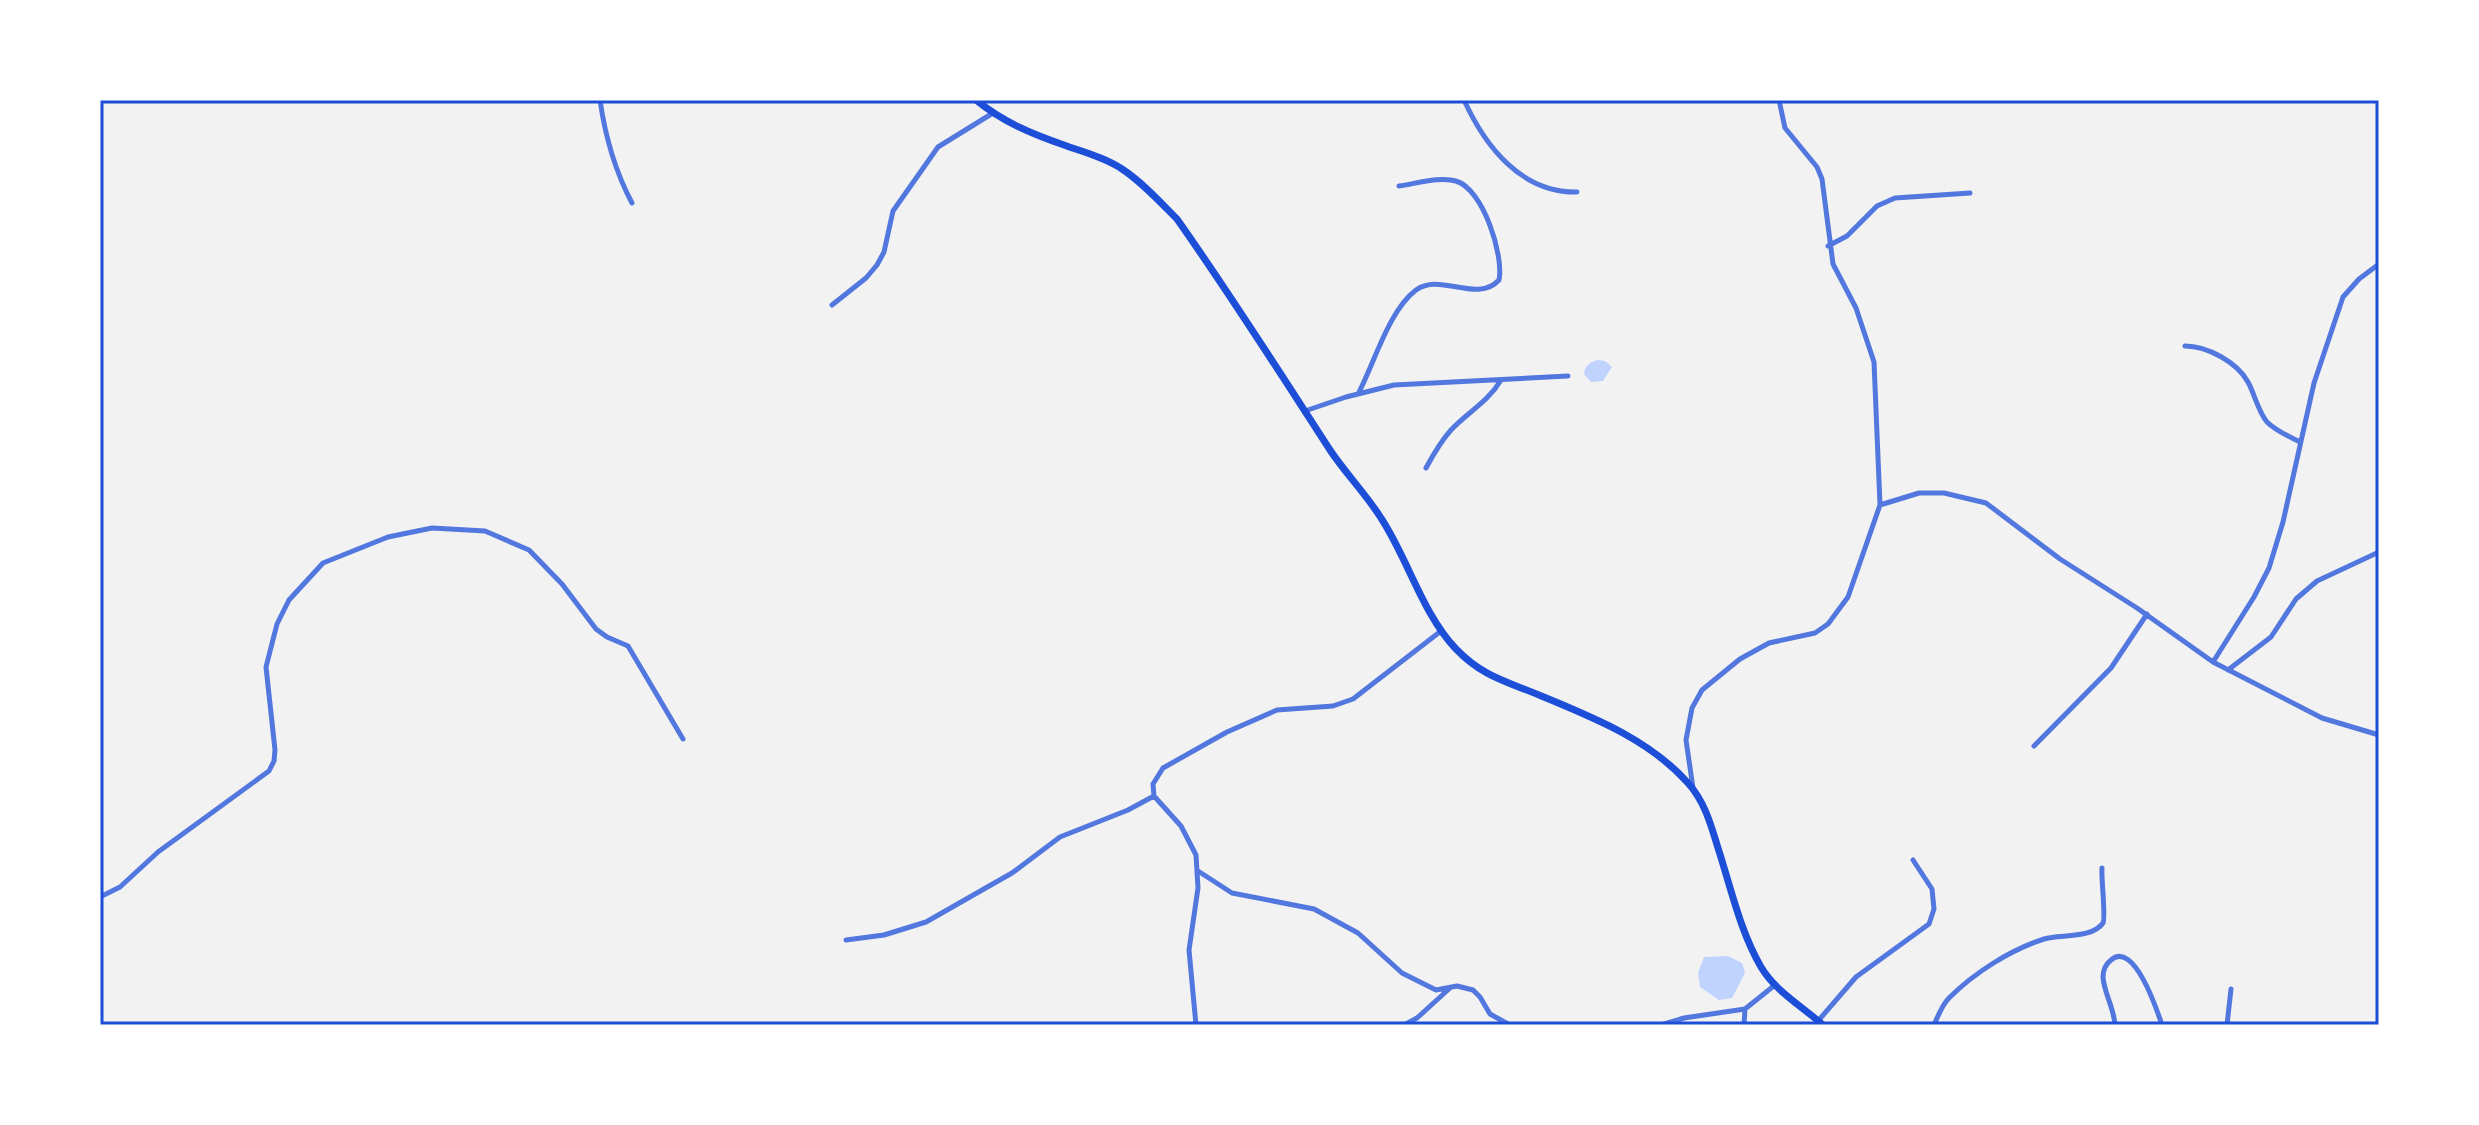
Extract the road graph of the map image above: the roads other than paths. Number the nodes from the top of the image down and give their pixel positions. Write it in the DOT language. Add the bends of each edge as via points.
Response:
graph roads {
  1 [pos="600,100"];
  2 [pos="976,100"];
  3 [pos="1464,100"];
  4 [pos="1779,100"];
  5 [pos="993,113"];
  6 [pos="1399,186"];
  7 [pos="1577,192"];
  8 [pos="1970,193"];
  9 [pos="632,203"];
  10 [pos="1828,246"];
  11 [pos="2379,264"];
  12 [pos="832,305"];
  13 [pos="2185,346"];
  14 [pos="1568,376"];
  15 [pos="1502,379"];
  16 [pos="1358,394"];
  17 [pos="1305,411"];
  18 [pos="2300,442"];
  19 [pos="1426,468"];
  20 [pos="1880,505"];
  21 [pos="2379,552"];
  22 [pos="2147,614"];
  23 [pos="1441,631"];
  24 [pos="2213,662"];
  25 [pos="2228,670"];
  26 [pos="2379,735"];
  27 [pos="683,739"];
  28 [pos="2034,746"];
  29 [pos="1693,789"];
  30 [pos="1154,796"];
  31 [pos="1913,860"];
  32 [pos="2102,868"];
  33 [pos="1197,871"];
  34 [pos="100,897"];
  35 [pos="846,940"];
  36 [pos="1775,985"];
  37 [pos="1450,987"];
  38 [pos="2231,989"];
  39 [pos="1745,1009"];
  40 [pos="1820,1023"];
  41 [pos="1196,1025"];
  42 [pos="1404,1025"];
  43 [pos="1510,1025"];
  44 [pos="1661,1025"];
  45 [pos="1744,1025"];
  46 [pos="1934,1025"];
  47 [pos="2115,1025"];
  48 [pos="2162,1025"];
  49 [pos="2227,1025"];
  1 -- 9 [label="street"];
  2 -- 5 [label="main road"];
  3 -- 7 [label="street" via="1506,165 1539,185"];
  4 -- 10 [label="street" via="1785,128 1822,179"];
  5 -- 12 [label="street" via="938,147 893,211 877,265"];
  5 -- 17 [label="main road" via="1121,168 1150,192 1177,219"];
  6 -- 16 [label="street" via="1457,181 1479,203 1502,267 1499,280 1489,288 1440,285 1414,291 1389,327"];
  8 -- 10 [label="street" via="1895,198"];
  10 -- 20 [label="street" via="1874,362"];
  11 -- 18 [label="street" via="2343,297"];
  13 -- 18 [label="street" via="2207,349 2239,370 2265,419"];
  14 -- 15 [label="street"];
  15 -- 16 [label="street" via="1394,385"];
  15 -- 19 [label="street" via="1477,410 1449,432"];
  16 -- 17 [label="street"];
  17 -- 23 [label="main road" via="1394,539"];
  18 -- 24 [label="street" via="2269,568"];
  20 -- 22 [label="street" via="1919,493 1986,503 2060,559"];
  20 -- 29 [label="street" via="1848,597 1828,624 1815,633 1769,643 1702,690 1692,708 1686,740"];
  21 -- 25 [label="street" via="2305,590 2271,637"];
  22 -- 24 [label="street"];
  22 -- 28 [label="street" via="2111,668"];
  23 -- 29 [label="main road" via="1490,677 1631,737"];
  23 -- 30 [label="street" via="1353,699 1333,706 1277,710 1190,752 1163,768 1153,784"];
  24 -- 25 [label="street"];
  25 -- 26 [label="street" via="2322,718"];
  27 -- 34 [label="street" via="628,646 596,629 529,550 485,531 432,528 388,537 323,563 289,600 266,667 275,750 269,771"];
  29 -- 36 [label="main road" via="1705,809 1751,947"];
  30 -- 33 [label="street" via="1190,839"];
  30 -- 35 [label="street" via="1060,837 1012,873 926,922"];
  31 -- 40 [label="street" via="1932,889 1929,924 1856,977"];
  32 -- 46 [label="street" via="2102,924 2045,939 2005,957 1947,1000"];
  33 -- 37 [label="street" via="1232,893 1314,909 1358,933 1402,973 1436,990"];
  33 -- 41 [label="street" via="1189,950"];
  36 -- 39 [label="street"];
  36 -- 40 [label="main road"];
  37 -- 42 [label="street"];
  37 -- 43 [label="street" via="1473,990 1490,1014"];
  38 -- 49 [label="street"];
  39 -- 44 [label="street"];
  39 -- 45 [label="street"];
  47 -- 48 [label="street" via="2103,977 2115,957 2123,957 2138,971"];
}
